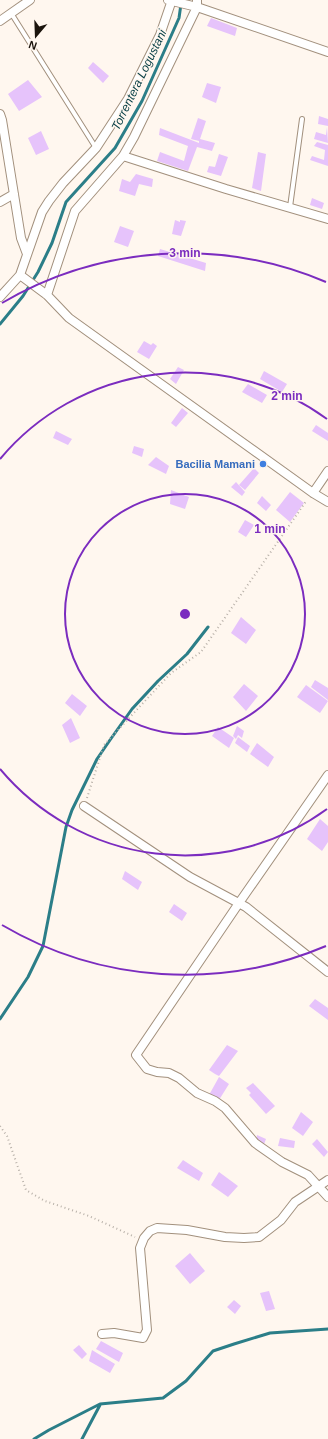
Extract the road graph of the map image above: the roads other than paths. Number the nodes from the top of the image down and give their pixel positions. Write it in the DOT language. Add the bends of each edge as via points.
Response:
graph roads {
  1 [pos="30,0"];
  2 [pos="170,0"];
  3 [pos="197,3"];
  4 [pos="11,13"];
  5 [pos="0,21"];
  6 [pos="328,52"];
  7 [pos="0,114"];
  8 [pos="302,119"];
  9 [pos="96,148"];
  10 [pos="123,156"];
  11 [pos="14,194"];
  12 [pos="0,202"];
  13 [pos="290,208"];
  14 [pos="328,219"];
  15 [pos="27,254"];
  16 [pos="20,275"];
  17 [pos="47,296"];
  18 [pos="0,297"];
  19 [pos="328,472"];
  20 [pos="313,493"];
  21 [pos="328,502"];
  22 [pos="328,776"];
  23 [pos="84,806"];
  24 [pos="238,903"];
  25 [pos="328,972"];
  26 [pos="328,1180"];
  27 [pos="319,1187"];
  28 [pos="328,1197"];
  29 [pos="102,1334"];
  1 -- 4 [label="street"];
  2 -- 3 [label="street"];
  2 -- 9 [label="street" via="160,35 128,99"];
  3 -- 6 [label="street"];
  3 -- 10 [label="street"];
  4 -- 5 [label="street"];
  4 -- 9 [label="lane"];
  7 -- 11 [label="street"];
  8 -- 13 [label="lane"];
  9 -- 15 [label="street" via="49,201 42,212"];
  10 -- 13 [label="street"];
  10 -- 17 [label="street" via="75,211"];
  11 -- 12 [label="street"];
  11 -- 15 [label="street" via="21,238"];
  13 -- 14 [label="street"];
  15 -- 16 [label="street"];
  16 -- 17 [label="street"];
  16 -- 18 [label="street"];
  17 -- 20 [label="street" via="69,318"];
  19 -- 20 [label="street"];
  20 -- 21 [label="street"];
  22 -- 24 [label="street"];
  23 -- 24 [label="street" via="190,877"];
  24 -- 25 [label="street"];
  24 -- 27 [label="street" via="136,1055 147,1069 169,1072 197,1093 225,1108 256,1143 282,1162 308,1175"];
  26 -- 27 [label="street"];
  27 -- 28 [label="street"];
  27 -- 29 [label="street" via="295,1202 281,1220 259,1237 225,1237 157,1228 150,1231 140,1248 148,1330 143,1338"];
}
